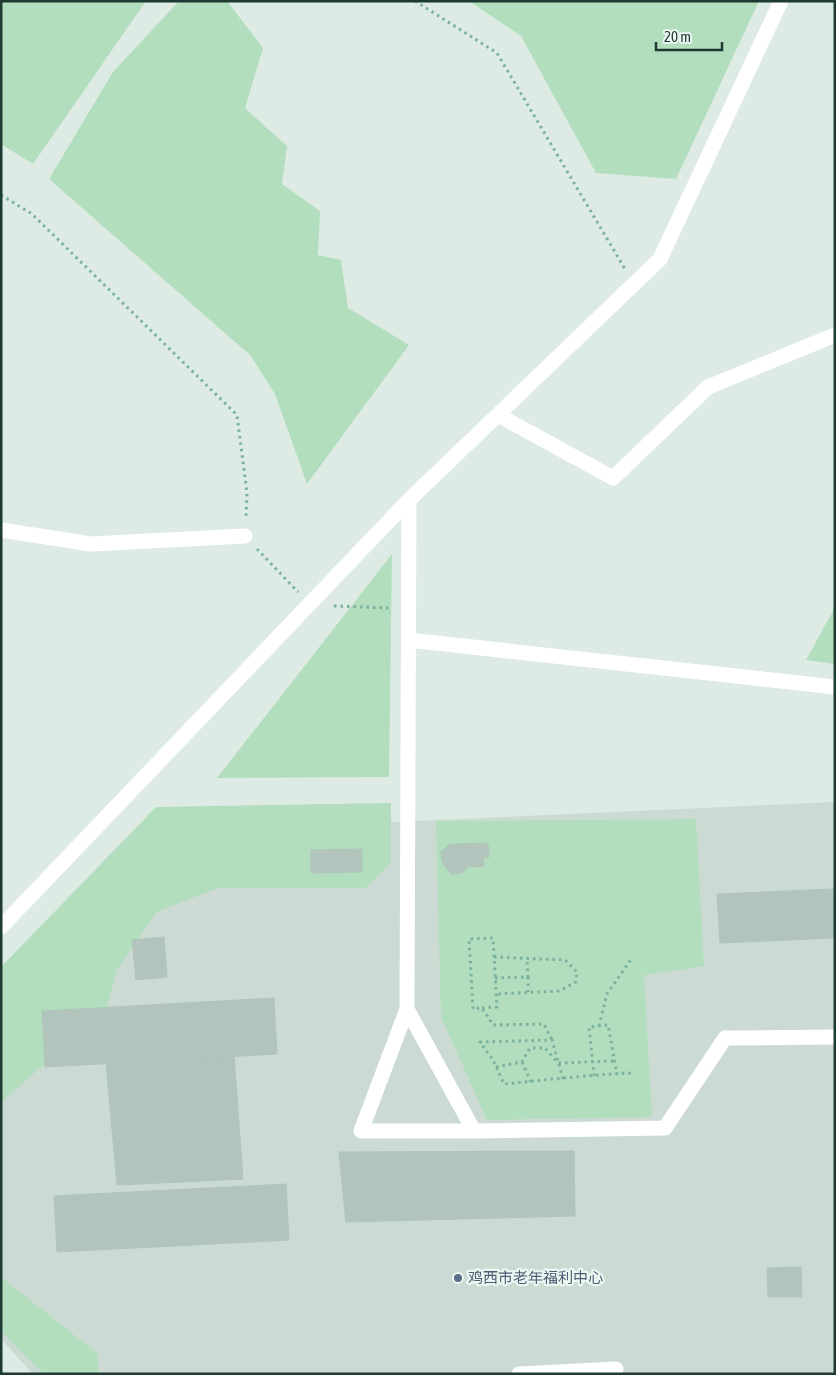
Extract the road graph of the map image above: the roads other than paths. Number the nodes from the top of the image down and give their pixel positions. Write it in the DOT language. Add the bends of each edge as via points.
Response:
graph roads {
  1 [pos="781,1"];
  2 [pos="835,335"];
  3 [pos="498,415"];
  4 [pos="409,500"];
  5 [pos="1,530"];
  6 [pos="245,536"];
  7 [pos="409,640"];
  8 [pos="835,687"];
  9 [pos="1,927"];
  10 [pos="407,1009"];
  11 [pos="835,1037"];
  12 [pos="474,1131"];
  13 [pos="616,1369"];
  14 [pos="519,1374"];
  1 -- 3 [label="street" via="660,260"];
  2 -- 3 [label="street" via="708,387 614,478"];
  3 -- 4 [label="street"];
  4 -- 7 [label="street"];
  4 -- 9 [label="street"];
  5 -- 6 [label="street" via="91,544"];
  7 -- 8 [label="street"];
  7 -- 10 [label="street"];
  10 -- 12 [label="street"];
  10 -- 12 [label="street" via="361,1131"];
  11 -- 12 [label="street" via="725,1038 665,1128"];
  13 -- 14 [label="street"];
}
